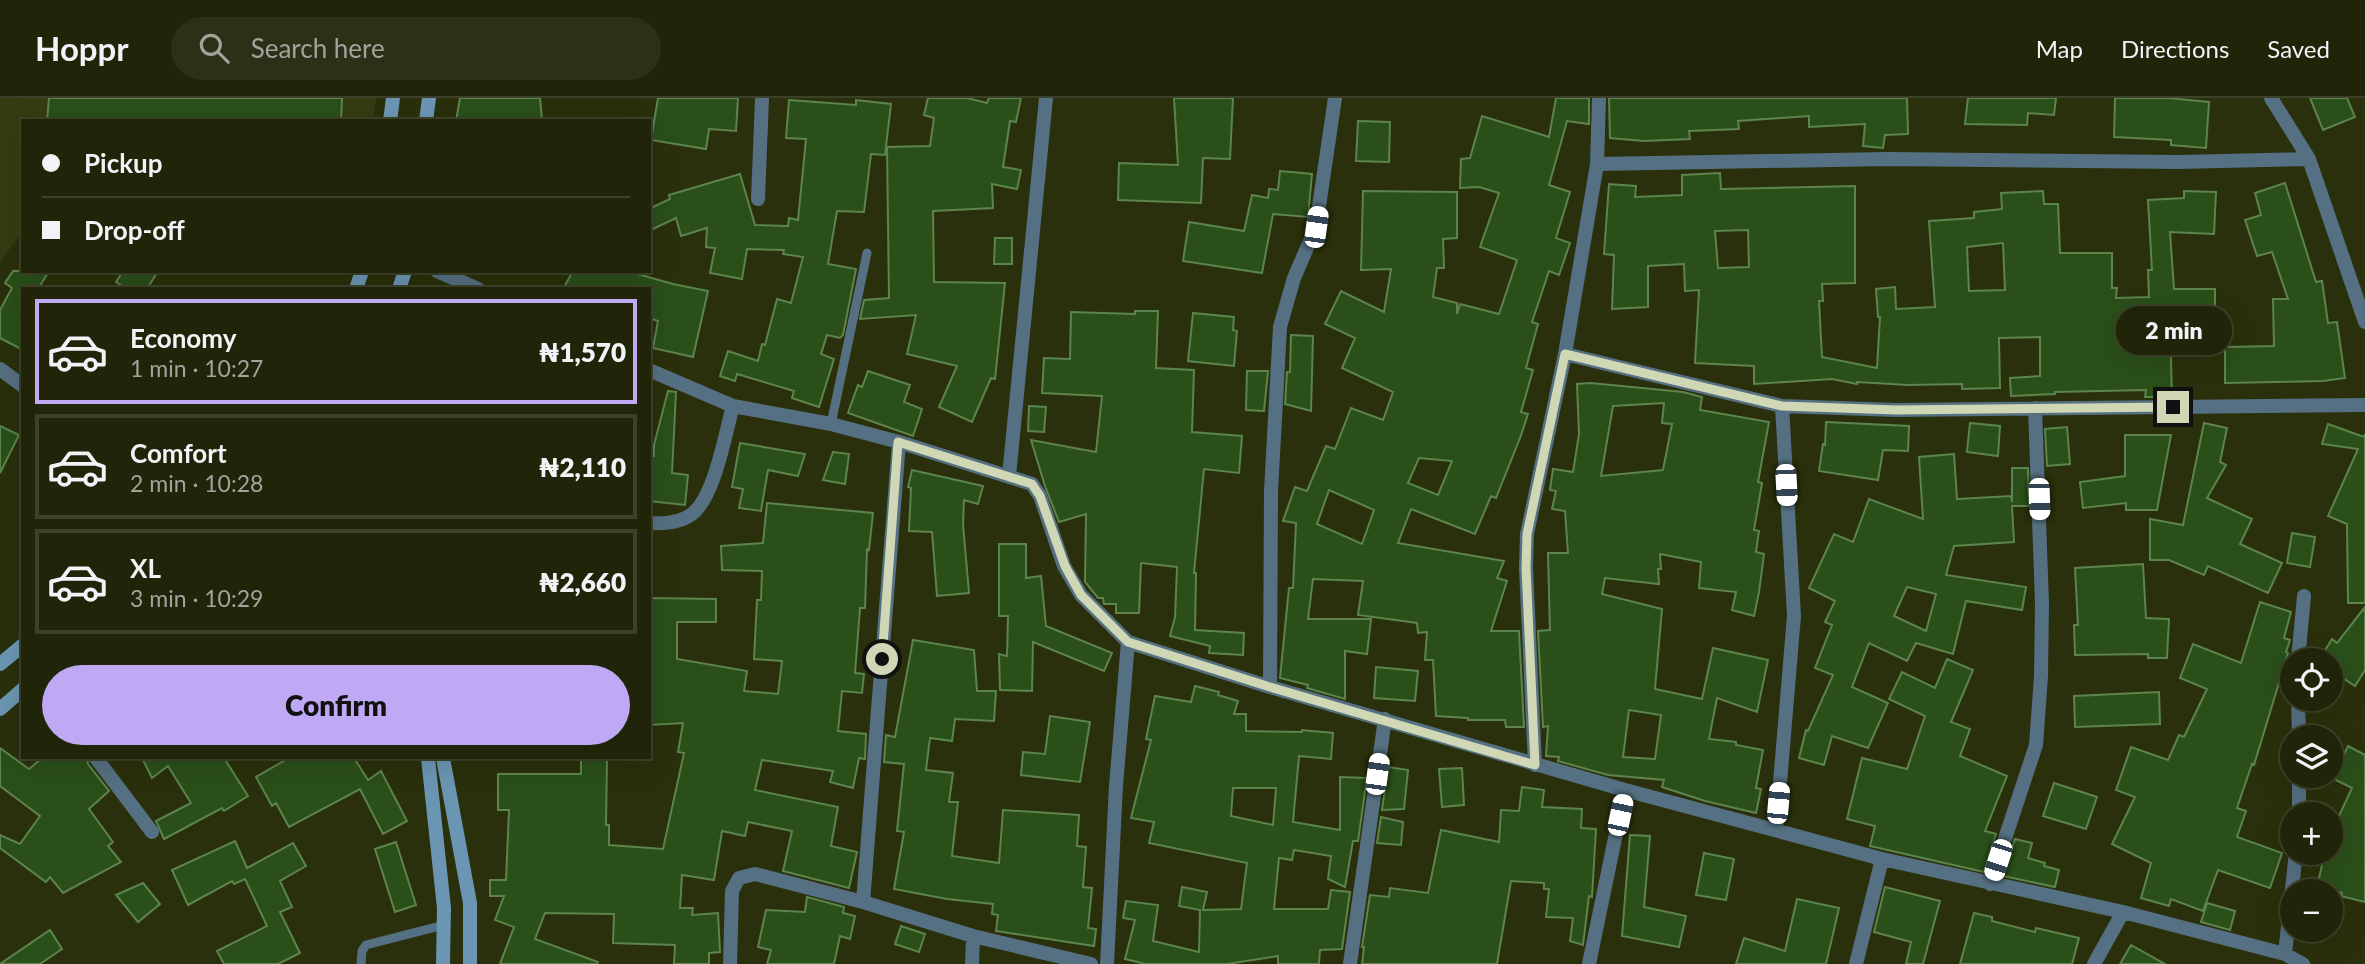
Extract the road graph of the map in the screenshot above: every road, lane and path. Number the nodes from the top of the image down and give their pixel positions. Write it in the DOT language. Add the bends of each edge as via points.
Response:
graph roads {
  1 [pos="393,98"];
  2 [pos="429,98"];
  3 [pos="762,98"];
  4 [pos="1046,98"];
  5 [pos="1335,98"];
  6 [pos="1599,98"];
  7 [pos="2271,98"];
  8 [pos="390,119"];
  9 [pos="426,119"];
  10 [pos="2309,159"];
  11 [pos="1597,164"];
  12 [pos="758,199"];
  13 [pos="867,253"];
  14 [pos="442,273"];
  15 [pos="473,287"];
  16 [pos="2365,322"];
  17 [pos="1565,354"];
  18 [pos="0,369"];
  19 [pos="651,371"];
  20 [pos="21,385"];
  21 [pos="733,405"];
  22 [pos="2365,405"];
  23 [pos="1782,406"];
  24 [pos="2035,408"];
  25 [pos="831,424"];
  26 [pos="898,442"];
  27 [pos="1009,477"];
  28 [pos="651,523"];
  29 [pos="2304,596"];
  30 [pos="1128,642"];
  31 [pos="21,647"];
  32 [pos="2299,648"];
  33 [pos="0,664"];
  34 [pos="1270,687"];
  35 [pos="21,691"];
  36 [pos="0,709"];
  37 [pos="1385,719"];
  38 [pos="97,759"];
  39 [pos="428,759"];
  40 [pos="443,759"];
  41 [pos="1535,765"];
  42 [pos="1625,790"];
  43 [pos="1776,830"];
  44 [pos="152,832"];
  45 [pos="1882,859"];
  46 [pos="2295,865"];
  47 [pos="1990,884"];
  48 [pos="863,902"];
  49 [pos="2123,912"];
  50 [pos="444,925"];
  51 [pos="973,936"];
  52 [pos="2285,954"];
  53 [pos="361,964"];
  54 [pos="443,964"];
  55 [pos="470,964"];
  56 [pos="730,964"];
  57 [pos="972,964"];
  58 [pos="1091,964"];
  59 [pos="1107,964"];
  60 [pos="1350,964"];
  61 [pos="1589,964"];
  62 [pos="1856,964"];
  63 [pos="2094,964"];
  64 [pos="2303,964"];
  1 -- 8 [label="street"];
  2 -- 9 [label="street"];
  3 -- 12 [label="street"];
  4 -- 27 [label="street"];
  5 -- 34 [label="street" via="1316,227 1280,327 1271,491"];
  6 -- 11 [label="street"];
  7 -- 10 [label="street"];
  10 -- 11 [label="street"];
  10 -- 16 [label="street"];
  11 -- 17 [label="street"];
  13 -- 25 [label="lane"];
  14 -- 15 [label="street"];
  17 -- 23 [label="street"];
  17 -- 41 [label="street" via="1527,534"];
  18 -- 20 [label="street"];
  19 -- 21 [label="street"];
  21 -- 25 [label="street"];
  21 -- 28 [label="street" via="715,475 693,513 677,522"];
  22 -- 24 [label="street"];
  23 -- 24 [label="street"];
  23 -- 43 [label="street" via="1794,616"];
  24 -- 47 [label="street" via="2042,603 2036,745"];
  25 -- 26 [label="street"];
  26 -- 27 [label="street"];
  26 -- 48 [label="street"];
  27 -- 30 [label="street" via="1037,489 1065,566 1081,595"];
  29 -- 32 [label="street"];
  30 -- 34 [label="street"];
  30 -- 59 [label="street"];
  31 -- 33 [label="street"];
  34 -- 37 [label="street"];
  35 -- 36 [label="street"];
  37 -- 41 [label="street"];
  37 -- 60 [label="street"];
  38 -- 44 [label="street"];
  39 -- 50 [label="street"];
  40 -- 55 [label="street" via="470,903"];
  41 -- 42 [label="street"];
  42 -- 43 [label="street"];
  42 -- 61 [label="street"];
  43 -- 45 [label="street"];
  45 -- 47 [label="street"];
  45 -- 62 [label="street"];
  46 -- 52 [label="street"];
  47 -- 49 [label="street"];
  48 -- 51 [label="street"];
  48 -- 56 [label="street" via="755,874 739,878 732,891"];
  49 -- 52 [label="street"];
  49 -- 63 [label="street"];
  50 -- 53 [label="lane" via="366,945"];
  50 -- 54 [label="street"];
  51 -- 57 [label="street"];
  51 -- 58 [label="street"];
  52 -- 64 [label="street"];
}
